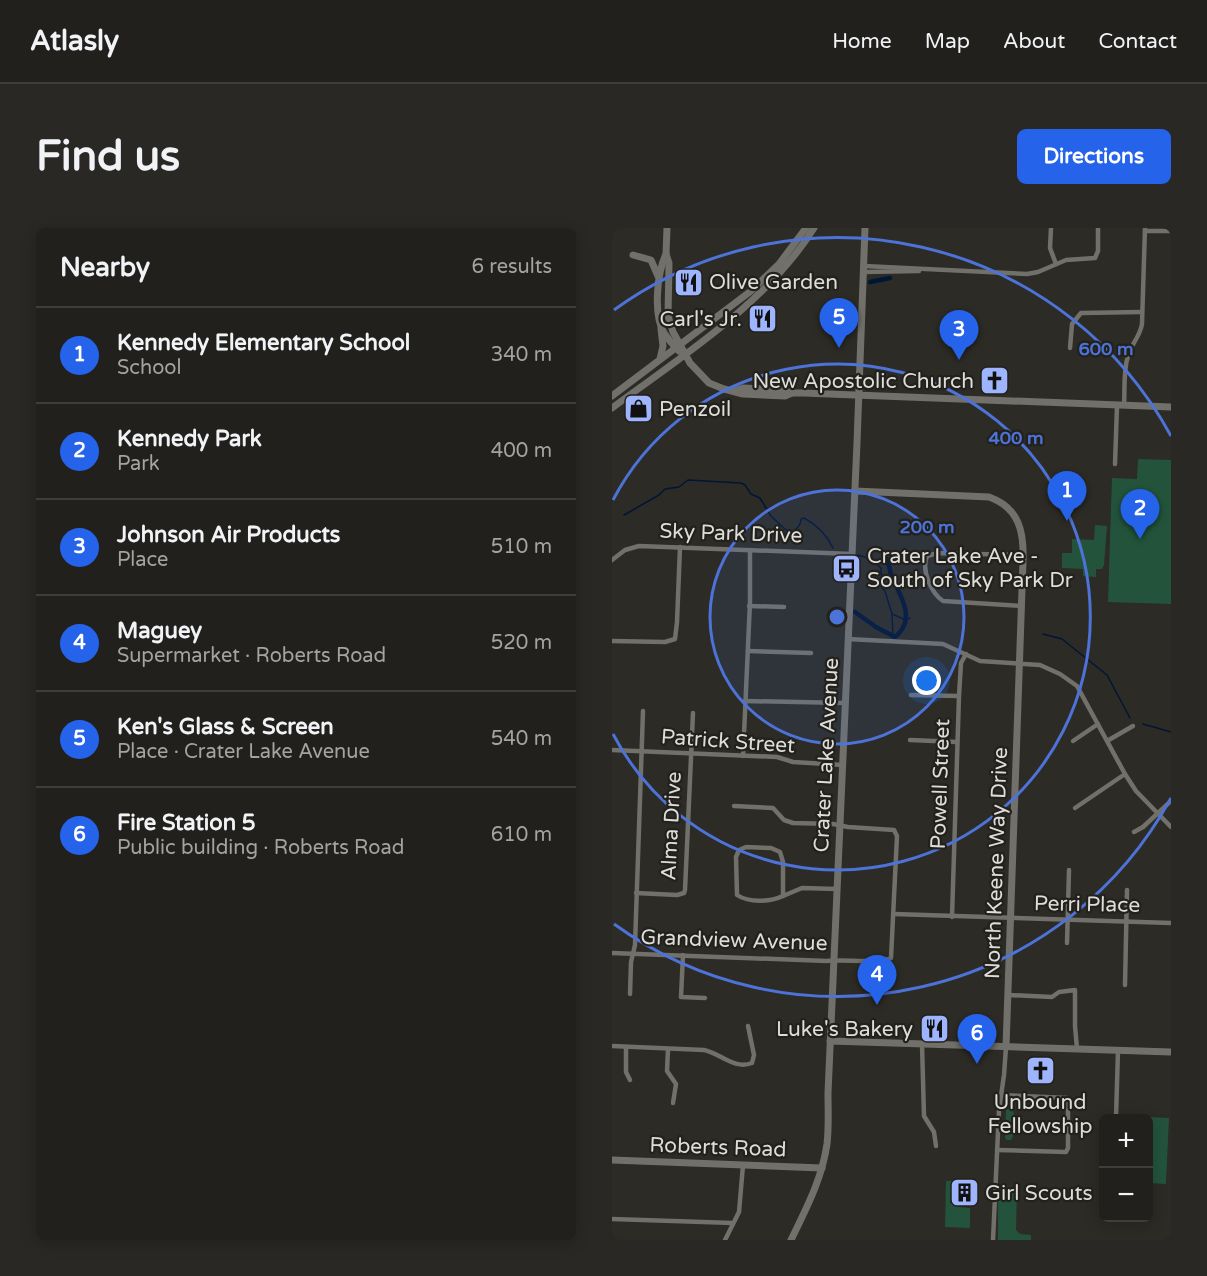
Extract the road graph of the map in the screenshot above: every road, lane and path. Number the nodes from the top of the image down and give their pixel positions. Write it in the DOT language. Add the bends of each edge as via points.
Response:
graph roads {
  1 [pos="667,228"];
  2 [pos="806,228"];
  3 [pos="814,228"];
  4 [pos="865,228"];
  5 [pos="1051,228"];
  6 [pos="1098,228"];
  7 [pos="1145,229"];
  8 [pos="1171,231"];
  9 [pos="666,254"];
  10 [pos="633,255"];
  11 [pos="1056,264"];
  12 [pos="863,269"];
  13 [pos="659,279"];
  14 [pos="1142,312"];
  15 [pos="660,323"];
  16 [pos="678,346"];
  17 [pos="1070,348"];
  18 [pos="683,354"];
  19 [pos="660,360"];
  20 [pos="614,394"];
  21 [pos="859,396"];
  22 [pos="1121,406"];
  23 [pos="1171,407"];
  24 [pos="612,408"];
  25 [pos="1115,464"];
  26 [pos="855,491"];
  27 [pos="680,547"];
  28 [pos="750,550"];
  29 [pos="852,554"];
  30 [pos="1023,555"];
  31 [pos="612,560"];
  32 [pos="749,606"];
  33 [pos="1021,606"];
  34 [pos="784,607"];
  35 [pos="848,639"];
  36 [pos="612,640"];
  37 [pos="748,651"];
  38 [pos="812,653"];
  39 [pos="966,654"];
  40 [pos="1019,664"];
  41 [pos="911,695"];
  42 [pos="959,696"];
  43 [pos="745,700"];
  44 [pos="845,703"];
  45 [pos="643,711"];
  46 [pos="693,713"];
  47 [pos="1098,724"];
  48 [pos="1133,726"];
  49 [pos="910,740"];
  50 [pos="1073,741"];
  51 [pos="1107,741"];
  52 [pos="957,742"];
  53 [pos="612,750"];
  54 [pos="642,752"];
  55 [pos="692,754"];
  56 [pos="743,756"];
  57 [pos="843,765"];
  58 [pos="1125,774"];
  59 [pos="1171,801"];
  60 [pos="734,806"];
  61 [pos="1076,808"];
  62 [pos="1158,813"];
  63 [pos="840,825"];
  64 [pos="1171,827"];
  65 [pos="1134,832"];
  66 [pos="1069,870"];
  67 [pos="837,889"];
  68 [pos="1127,890"];
  69 [pos="636,893"];
  70 [pos="783,896"];
  71 [pos="894,914"];
  72 [pos="952,917"];
  73 [pos="1010,919"];
  74 [pos="1068,921"];
  75 [pos="1126,921"];
  76 [pos="1171,923"];
  77 [pos="1067,944"];
  78 [pos="612,953"];
  79 [pos="633,954"];
  80 [pos="683,955"];
  81 [pos="834,960"];
  82 [pos="1125,985"];
  83 [pos="630,994"];
  84 [pos="1008,995"];
  85 [pos="705,998"];
  86 [pos="748,1026"];
  87 [pos="830,1041"];
  88 [pos="922,1044"];
  89 [pos="612,1046"];
  90 [pos="626,1047"];
  91 [pos="1006,1047"];
  92 [pos="668,1049"];
  93 [pos="1077,1049"];
  94 [pos="1118,1050"];
  95 [pos="1171,1052"];
  96 [pos="630,1080"];
  97 [pos="1000,1095"];
  98 [pos="673,1103"];
  99 [pos="1116,1114"];
  100 [pos="936,1146"];
  101 [pos="997,1150"];
  102 [pos="612,1160"];
  103 [pos="743,1165"];
  104 [pos="822,1168"];
  105 [pos="612,1219"];
  106 [pos="733,1223"];
  107 [pos="725,1240"];
  108 [pos="791,1240"];
  109 [pos="993,1240"];
  1 -- 9 [label="main road"];
  2 -- 16 [label="main road" via="758,284"];
  3 -- 18 [label="main road" via="770,283"];
  4 -- 12 [label="main road, Crater Lake Avenue"];
  5 -- 11 [label="street" via="1050,248"];
  6 -- 11 [label="street" via="1095,258"];
  7 -- 8 [label="street"];
  7 -- 14 [label="street"];
  9 -- 13 [label="main road"];
  9 -- 16 [label="main road" via="669,316"];
  10 -- 13 [label="main road" via="651,260"];
  11 -- 12 [label="street" via="1028,274"];
  12 -- 21 [label="main road, Crater Lake Avenue"];
  13 -- 15 [label="main road"];
  14 -- 17 [label="street" via="1081,313 1072,324"];
  14 -- 22 [label="street" via="1140,333 1126,362"];
  15 -- 16 [label="main road"];
  15 -- 19 [label="main road"];
  16 -- 18 [label="main road"];
  16 -- 19 [label="main road"];
  18 -- 21 [label="main road" via="709,383 743,394"];
  18 -- 24 [label="main road"];
  19 -- 20 [label="main road"];
  21 -- 22 [label="main road"];
  21 -- 26 [label="main road, Crater Lake Avenue"];
  22 -- 23 [label="main road"];
  22 -- 25 [label="street"];
  26 -- 29 [label="main road, Crater Lake Avenue"];
  26 -- 30 [label="main road, North Keene Way Drive" via="993,499 1018,522"];
  27 -- 28 [label="street, Sky Park Drive"];
  27 -- 31 [label="street, Sky Park Drive" via="639,546"];
  27 -- 36 [label="street" via="675,639"];
  28 -- 29 [label="street, Sky Park Drive"];
  28 -- 32 [label="street"];
  29 -- 35 [label="main road, Crater Lake Avenue"];
  30 -- 33 [label="main road, North Keene Way Drive"];
  30 -- 33 [label="street" via="938,553 927,556 925,567 934,593 944,601"];
  32 -- 34 [label="street"];
  32 -- 37 [label="street"];
  33 -- 40 [label="main road, North Keene Way Drive"];
  35 -- 39 [label="street" via="938,643"];
  35 -- 44 [label="main road, Crater Lake Avenue"];
  37 -- 38 [label="street"];
  37 -- 43 [label="street"];
  39 -- 40 [label="street" via="985,662"];
  39 -- 42 [label="street, Powell Street"];
  40 -- 47 [label="street" via="1040,665 1072,681"];
  40 -- 73 [label="main road, North Keene Way Drive"];
  41 -- 42 [label="street"];
  42 -- 52 [label="street, Powell Street"];
  43 -- 44 [label="street"];
  43 -- 56 [label="street"];
  44 -- 57 [label="main road, Crater Lake Avenue"];
  45 -- 54 [label="street"];
  46 -- 55 [label="street, Alma Drive"];
  47 -- 50 [label="street"];
  47 -- 51 [label="street"];
  48 -- 51 [label="street"];
  49 -- 52 [label="street"];
  51 -- 58 [label="street"];
  52 -- 72 [label="street, Powell Street"];
  53 -- 54 [label="street, Patrick Street"];
  54 -- 55 [label="street, Patrick Street"];
  54 -- 69 [label="street"];
  55 -- 56 [label="street, Patrick Street"];
  55 -- 69 [label="street, Alma Drive" via="684,893"];
  56 -- 57 [label="street, Patrick Street"];
  57 -- 63 [label="main road, Crater Lake Avenue"];
  58 -- 61 [label="street"];
  58 -- 62 [label="street"];
  59 -- 62 [label="street"];
  60 -- 63 [label="street" via="773,808 793,823"];
  62 -- 64 [label="street"];
  62 -- 65 [label="street"];
  63 -- 67 [label="main road, Crater Lake Avenue"];
  63 -- 71 [label="street" via="894,830"];
  66 -- 74 [label="street"];
  67 -- 70 [label="street" via="802,888"];
  67 -- 81 [label="main road, Crater Lake Avenue"];
  68 -- 75 [label="street"];
  69 -- 79 [label="street"];
  70 -- 70 [label="street" via="768,900 736,895 739,850 771,848 780,852"];
  71 -- 72 [label="street, Perri Place"];
  71 -- 81 [label="street, Grandview Avenue" via="891,958"];
  72 -- 73 [label="street, Perri Place"];
  73 -- 74 [label="street, Perri Place"];
  73 -- 84 [label="main road, North Keene Way Drive"];
  74 -- 75 [label="street, Perri Place"];
  74 -- 77 [label="street"];
  75 -- 76 [label="street, Perri Place"];
  75 -- 82 [label="street"];
  78 -- 79 [label="street, Grandview Avenue"];
  79 -- 80 [label="street, Grandview Avenue"];
  79 -- 83 [label="street"];
  80 -- 81 [label="street, Grandview Avenue"];
  80 -- 85 [label="street" via="681,997"];
  81 -- 87 [label="main road, Crater Lake Avenue"];
  84 -- 91 [label="main road, North Keene Way Drive"];
  84 -- 93 [label="street" via="1052,997 1059,992 1076,991"];
  86 -- 92 [label="street" via="754,1055 750,1064 733,1063 704,1050"];
  87 -- 88 [label="main road"];
  87 -- 104 [label="main road, Crater Lake Avenue" via="828,1132"];
  88 -- 91 [label="main road"];
  88 -- 100 [label="street" via="924,1116 934,1132"];
  89 -- 90 [label="street"];
  90 -- 92 [label="street"];
  90 -- 96 [label="street"];
  91 -- 93 [label="main road"];
  91 -- 97 [label="street, North Keene Way Drive"];
  92 -- 98 [label="street" via="668,1071 676,1084"];
  93 -- 94 [label="main road"];
  94 -- 95 [label="main road"];
  94 -- 99 [label="street"];
  97 -- 101 [label="street, North Keene Way Drive"];
  97 -- 101 [label="street" via="1068,1098 1068,1148 1066,1152"];
  101 -- 109 [label="street, North Keene Way Drive"];
  102 -- 103 [label="main road, Roberts Road"];
  103 -- 104 [label="main road, Roberts Road"];
  103 -- 106 [label="street" via="741,1204"];
  104 -- 108 [label="main road, Crater Lake Avenue"];
  105 -- 106 [label="street"];
  106 -- 107 [label="street"];
}
